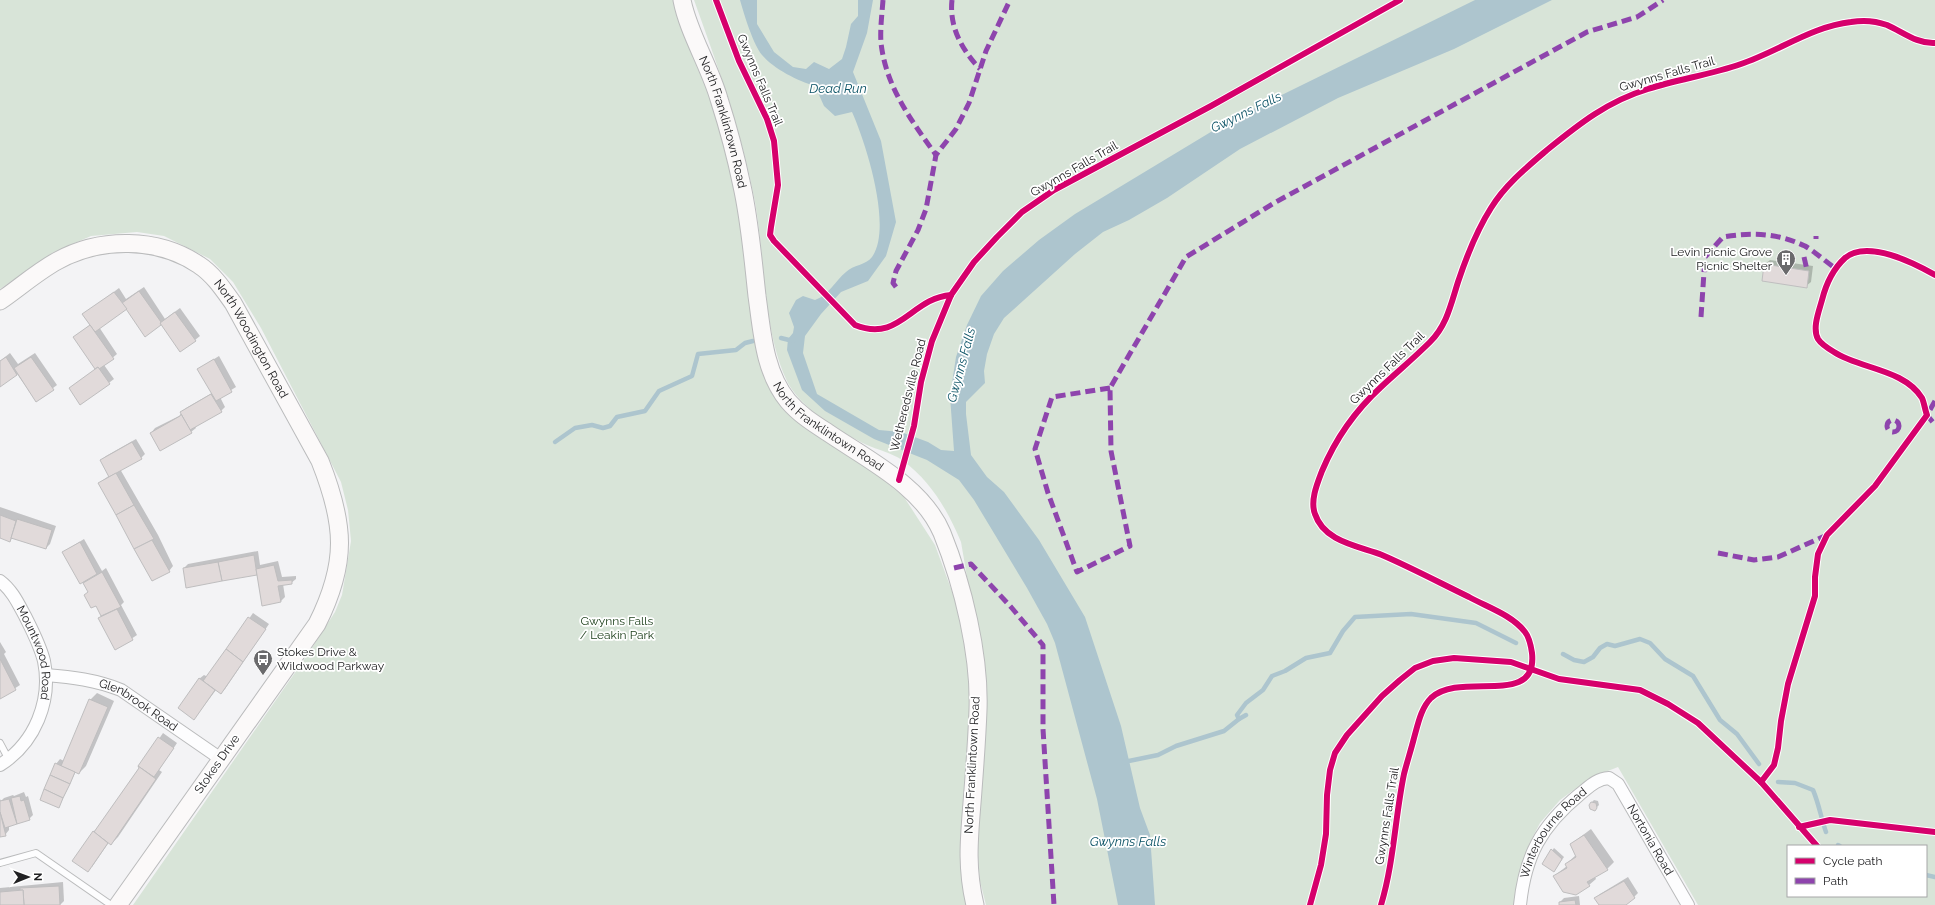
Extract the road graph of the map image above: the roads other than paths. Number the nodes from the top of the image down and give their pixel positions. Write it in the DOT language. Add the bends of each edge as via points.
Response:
graph roads {
  1 [pos="682,0"];
  2 [pos="0,301"];
  3 [pos="0,581"];
  4 [pos="317,624"];
  5 [pos="46,676"];
  6 [pos="0,743"];
  7 [pos="221,758"];
  8 [pos="4,762"];
  9 [pos="1609,778"];
  10 [pos="0,862"];
  11 [pos="111,905"];
  12 [pos="118,905"];
  13 [pos="975,905"];
  14 [pos="1520,905"];
  15 [pos="1688,905"];
  1 -- 13 [label="street, North Franklintown Road" via="719,98 742,186 762,335 777,385 803,416 917,495 941,531 950,557 974,650 978,708 968,872"];
  2 -- 4 [label="street, North Woodington Road" via="57,261 80,251 104,245 148,245 179,253 200,265 217,281 233,303 320,461 331,488 340,530 339,553 329,600"];
  3 -- 5 [label="street, Mountwood Road" via="14,597 35,638 44,660"];
  4 -- 7 [label="street, Stokes Drive"];
  5 -- 7 [label="street, Glenbrook Road" via="83,678 121,690"];
  5 -- 8 [label="street, Mountwood Road" via="42,708 36,726 27,740"];
  6 -- 8 [label="lane"];
  7 -- 12 [label="street, Stokes Drive"];
  9 -- 14 [label="street, Winterbourne Road" via="1598,780 1564,807 1545,830 1532,853 1522,880"];
  9 -- 15 [label="street, Nortonia Road" via="1618,784"];
  10 -- 11 [label="lane" via="36,853"];
}
